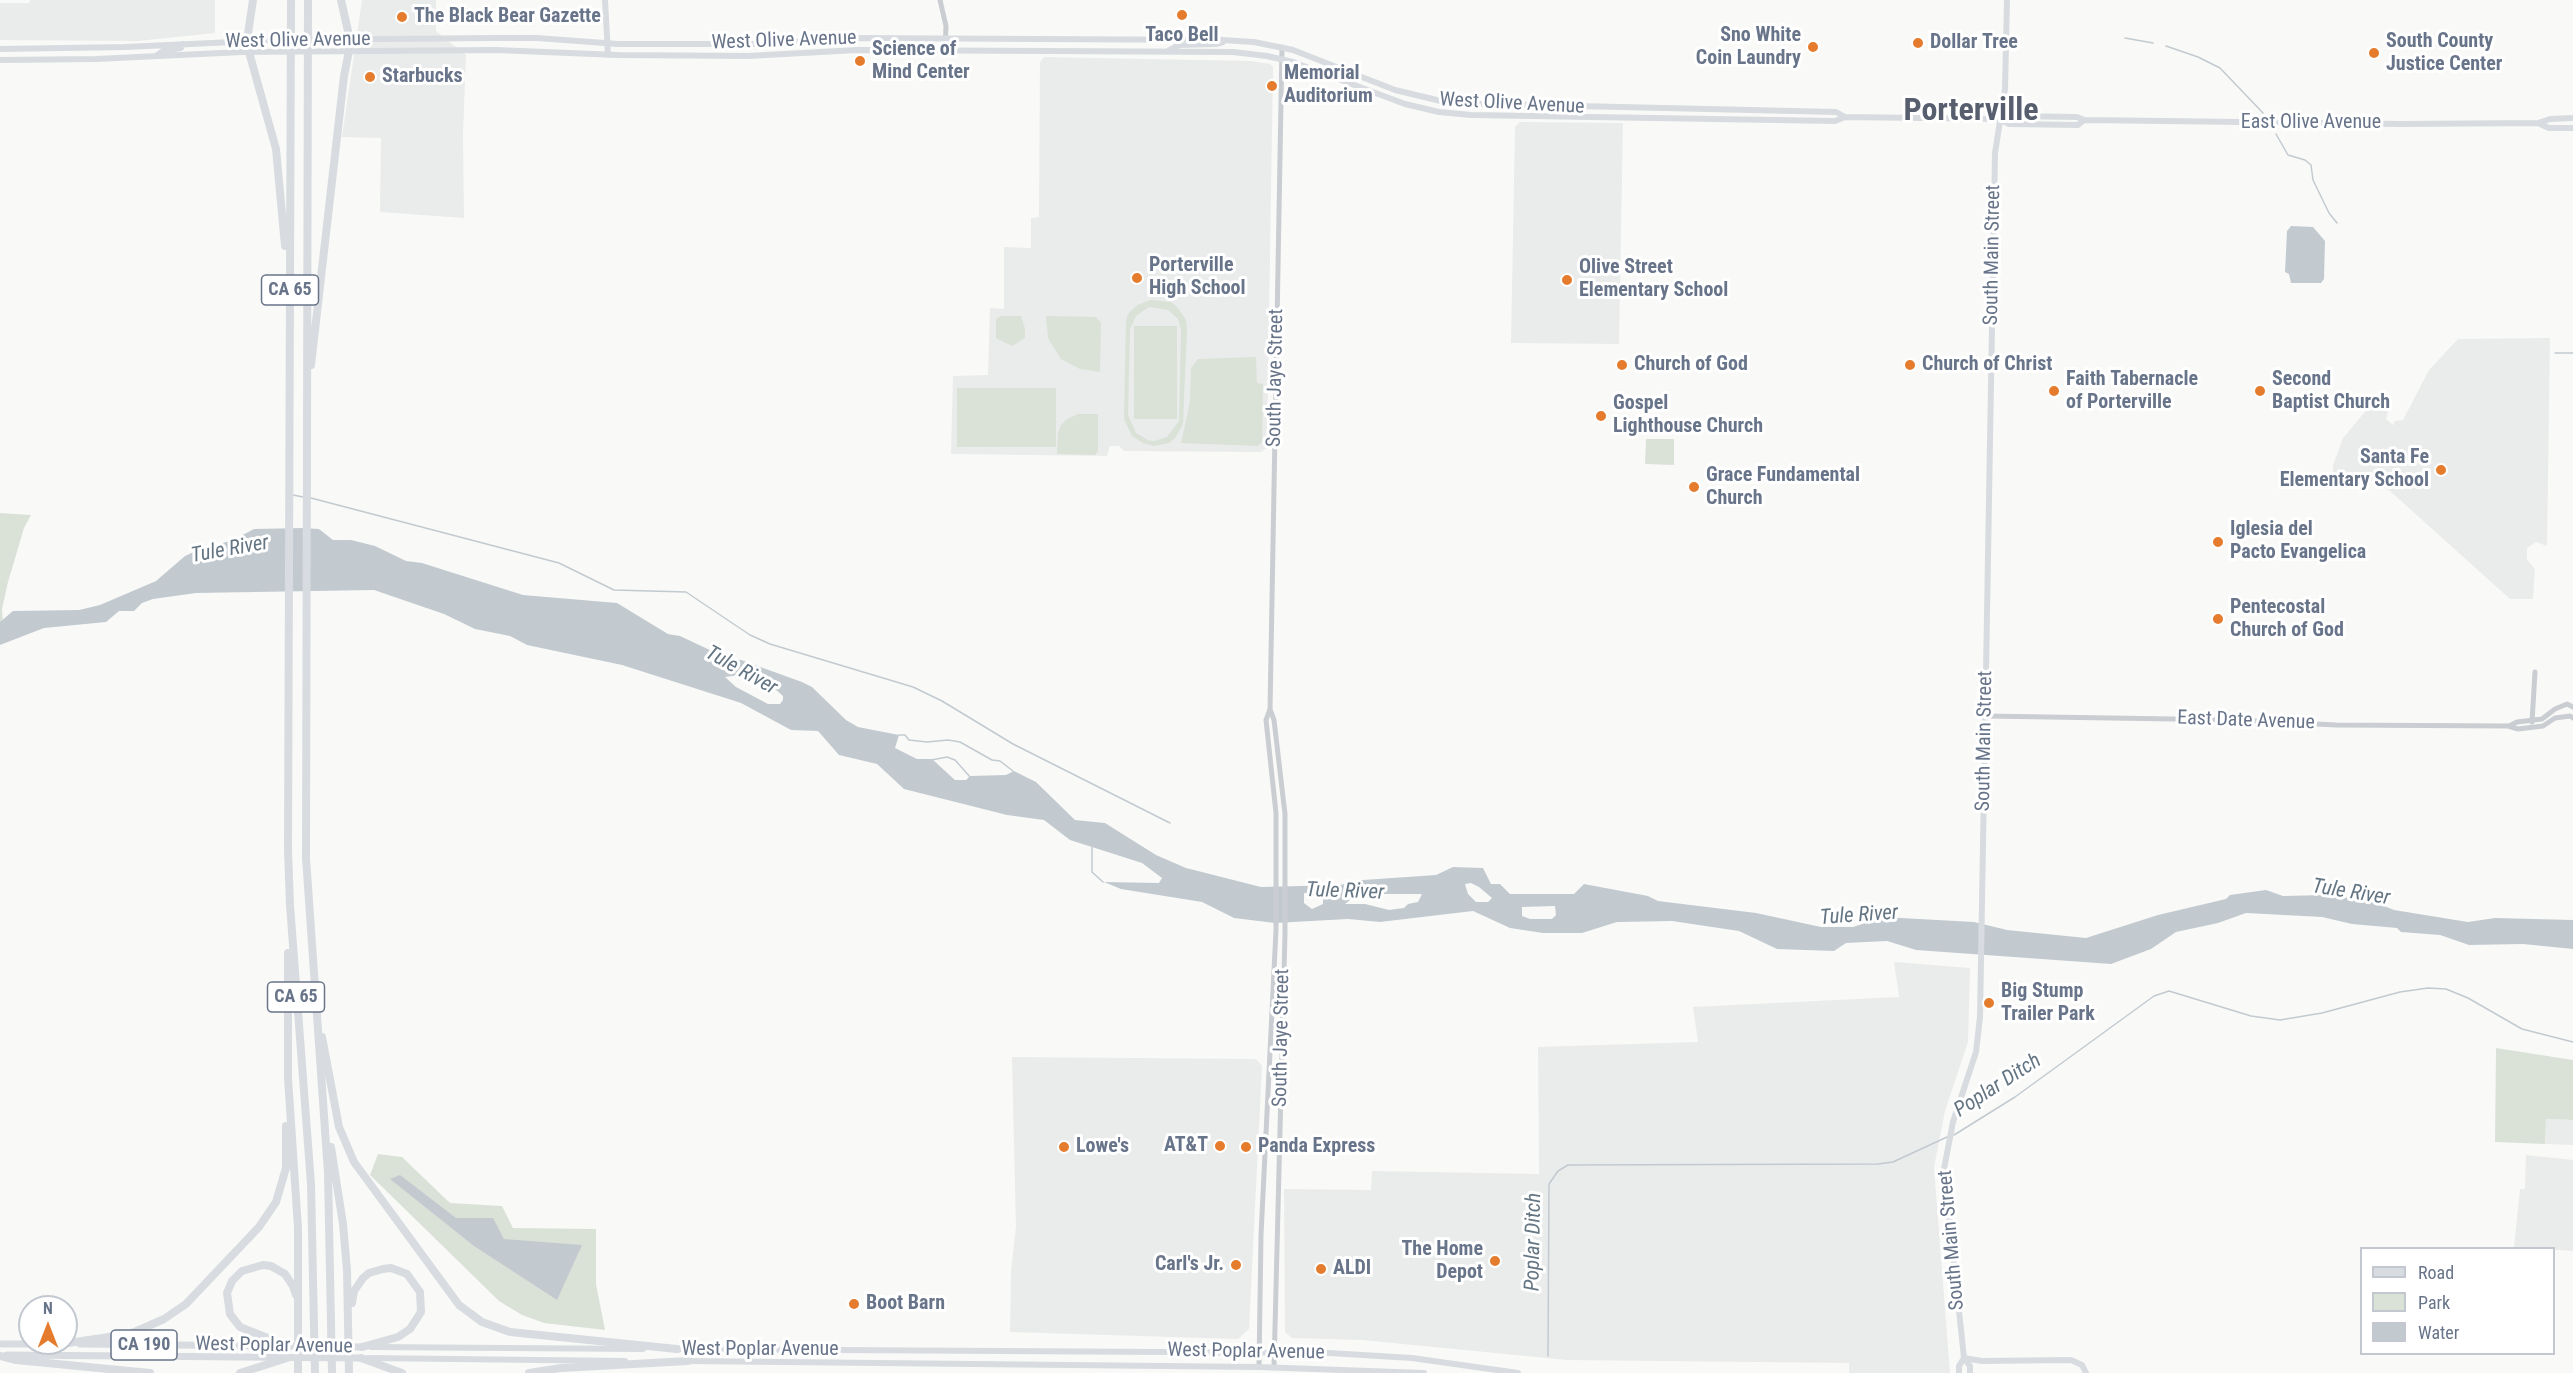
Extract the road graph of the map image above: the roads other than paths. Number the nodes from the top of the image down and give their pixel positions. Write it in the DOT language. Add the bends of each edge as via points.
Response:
graph roads {
  1 [pos="253,0"];
  2 [pos="291,0"];
  3 [pos="308,0"];
  4 [pos="341,0"];
  5 [pos="605,0"];
  6 [pos="940,0"];
  7 [pos="2007,0"];
  8 [pos="946,39"];
  9 [pos="349,40"];
  10 [pos="1226,40"];
  11 [pos="248,41"];
  12 [pos="608,43"];
  13 [pos="183,44"];
  14 [pos="1282,47"];
  15 [pos="0,49"];
  16 [pos="945,50"];
  17 [pos="349,51"];
  18 [pos="1168,51"];
  19 [pos="249,52"];
  20 [pos="608,55"];
  21 [pos="156,57"];
  22 [pos="0,60"];
  23 [pos="1282,60"];
  24 [pos="1582,107"];
  25 [pos="1557,116"];
  26 [pos="1845,117"];
  27 [pos="1999,118"];
  28 [pos="2573,118"];
  29 [pos="2538,123"];
  30 [pos="2573,128"];
  31 [pos="290,315"];
  32 [pos="307,392"];
  33 [pos="2535,672"];
  34 [pos="2570,706"];
  35 [pos="1270,709"];
  36 [pos="1985,716"];
  37 [pos="2573,718"];
  38 [pos="2532,722"];
  39 [pos="2508,726"];
  40 [pos="290,905"];
  41 [pos="314,984"];
  42 [pos="288,1078"];
  43 [pos="321,1086"];
  44 [pos="349,1315"];
  45 [pos="299,1318"];
  46 [pos="78,1342"];
  47 [pos="0,1344"];
  48 [pos="18,1344"];
  49 [pos="78,1344"];
  50 [pos="288,1346"];
  51 [pos="362,1347"];
  52 [pos="676,1349"];
  53 [pos="1258,1352"];
  54 [pos="1274,1352"];
  55 [pos="0,1356"];
  56 [pos="287,1358"];
  57 [pos="361,1358"];
  58 [pos="1964,1358"];
  59 [pos="688,1362"];
  60 [pos="1259,1367"];
  61 [pos="1274,1367"];
  62 [pos="150,1373"];
  63 [pos="240,1373"];
  64 [pos="298,1373"];
  65 [pos="315,1373"];
  66 [pos="332,1373"];
  67 [pos="349,1373"];
  68 [pos="402,1373"];
  69 [pos="529,1373"];
  70 [pos="1424,1373"];
  71 [pos="1518,1373"];
  72 [pos="1959,1373"];
  73 [pos="1970,1373"];
  74 [pos="2085,1373"];
  1 -- 11 [label="highway"];
  2 -- 31 [label="highway, CA 65"];
  3 -- 32 [label="highway, CA 65"];
  4 -- 9 [label="highway"];
  5 -- 12 [label="main road"];
  6 -- 8 [label="street"];
  7 -- 27 [label="main road, South Main Street" via="2005,88"];
  8 -- 10 [label="main road, West Olive Avenue"];
  8 -- 12 [label="main road, West Olive Avenue"];
  8 -- 16 [label="street"];
  9 -- 11 [label="main road, West Olive Avenue"];
  9 -- 12 [label="main road, West Olive Avenue" via="537,38"];
  9 -- 17 [label="highway"];
  10 -- 14 [label="main road, West Olive Avenue"];
  10 -- 18 [label="main road" via="1179,45"];
  11 -- 13 [label="main road, West Olive Avenue"];
  11 -- 19 [label="highway"];
  12 -- 20 [label="main road"];
  13 -- 15 [label="main road, West Olive Avenue"];
  13 -- 21 [label="main road"];
  14 -- 23 [label="street, South Jaye Street"];
  14 -- 24 [label="main road, West Olive Avenue" via="1395,90 1438,101"];
  16 -- 18 [label="main road, West Olive Avenue"];
  16 -- 20 [label="main road, West Olive Avenue" via="762,56"];
  17 -- 19 [label="main road, West Olive Avenue"];
  17 -- 20 [label="main road, West Olive Avenue" via="537,50"];
  17 -- 32 [label="highway"];
  18 -- 23 [label="main road, West Olive Avenue" via="1233,52"];
  19 -- 21 [label="main road, West Olive Avenue"];
  19 -- 31 [label="highway" via="278,163"];
  21 -- 22 [label="main road, West Olive Avenue"];
  23 -- 25 [label="main road, West Olive Avenue" via="1319,70 1391,100 1431,110 1471,115"];
  23 -- 35 [label="street, South Jaye Street"];
  24 -- 25 [label="main road" via="1580,111"];
  24 -- 26 [label="main road, West Olive Avenue" via="1836,112"];
  25 -- 26 [label="main road, West Olive Avenue" via="1835,121"];
  26 -- 27 [label="main road, West Olive Avenue"];
  27 -- 29 [label="main road, East Olive Avenue"];
  27 -- 36 [label="main road, South Main Street" via="1995,153"];
  28 -- 29 [label="main road, East Olive Avenue"];
  29 -- 30 [label="main road, East Olive Avenue" via="2549,128"];
  31 -- 40 [label="highway, CA 65"];
  32 -- 41 [label="highway, CA 65" via="306,858"];
  33 -- 38 [label="street"];
  34 -- 38 [label="street, East Date Avenue" via="2555,709"];
  35 -- 53 [label="street, South Jaye Street" via="1266,720 1276,813 1276,930"];
  35 -- 54 [label="street, South Jaye Street" via="1285,814"];
  36 -- 39 [label="street, East Date Avenue"];
  36 -- 58 [label="main road, South Main Street" via="1980,1017 1976,1052 1947,1148 1945,1181"];
  37 -- 39 [label="street, East Date Avenue" via="2555,718 2532,729"];
  38 -- 39 [label="street, East Date Avenue"];
  40 -- 42 [label="highway"];
  40 -- 65 [label="highway, CA 65" via="311,1184"];
  41 -- 43 [label="highway, CA 65"];
  41 -- 52 [label="highway" via="333,1103 346,1145 368,1182 459,1305 482,1322 510,1332"];
  42 -- 45 [label="highway" via="298,1228"];
  42 -- 46 [label="highway" via="284,1180 276,1202 259,1227 186,1304 164,1319 130,1334"];
  43 -- 44 [label="highway" via="343,1224"];
  43 -- 66 [label="highway, CA 65" via="331,1230"];
  44 -- 51 [label="highway" via="358,1284 376,1270 399,1270 413,1279 420,1292 421,1311 410,1329 398,1337"];
  44 -- 67 [label="highway"];
  45 -- 50 [label="highway" via="293,1286 279,1269 249,1267 229,1286 227,1306 234,1322 248,1332"];
  45 -- 64 [label="highway"];
  47 -- 48 [label="main road, West Poplar Avenue / CA 190"];
  49 -- 50 [label="main road, West Poplar Avenue / CA 190"];
  50 -- 51 [label="main road, West Poplar Avenue / CA 190"];
  51 -- 52 [label="main road, West Poplar Avenue / CA 190"];
  52 -- 53 [label="main road, West Poplar Avenue / CA 190"];
  53 -- 54 [label="main road, West Poplar Avenue / CA 190"];
  53 -- 60 [label="street, South Jaye Street"];
  54 -- 61 [label="street, South Jaye Street"];
  54 -- 71 [label="main road, West Poplar Avenue / CA 190" via="1382,1355"];
  55 -- 56 [label="main road, West Poplar Avenue / CA 190"];
  55 -- 62 [label="highway"];
  56 -- 57 [label="main road, West Poplar Avenue / CA 190"];
  56 -- 63 [label="highway"];
  57 -- 59 [label="main road, West Poplar Avenue / CA 190"];
  57 -- 68 [label="highway"];
  58 -- 72 [label="main road, South Main Street"];
  58 -- 73 [label="main road, South Main Street"];
  58 -- 74 [label="main road" via="2071,1360 2082,1365"];
  59 -- 60 [label="main road, West Poplar Avenue / CA 190"];
  59 -- 69 [label="highway"];
  60 -- 61 [label="main road, West Poplar Avenue / CA 190"];
  61 -- 70 [label="main road, West Poplar Avenue / CA 190"];
}
